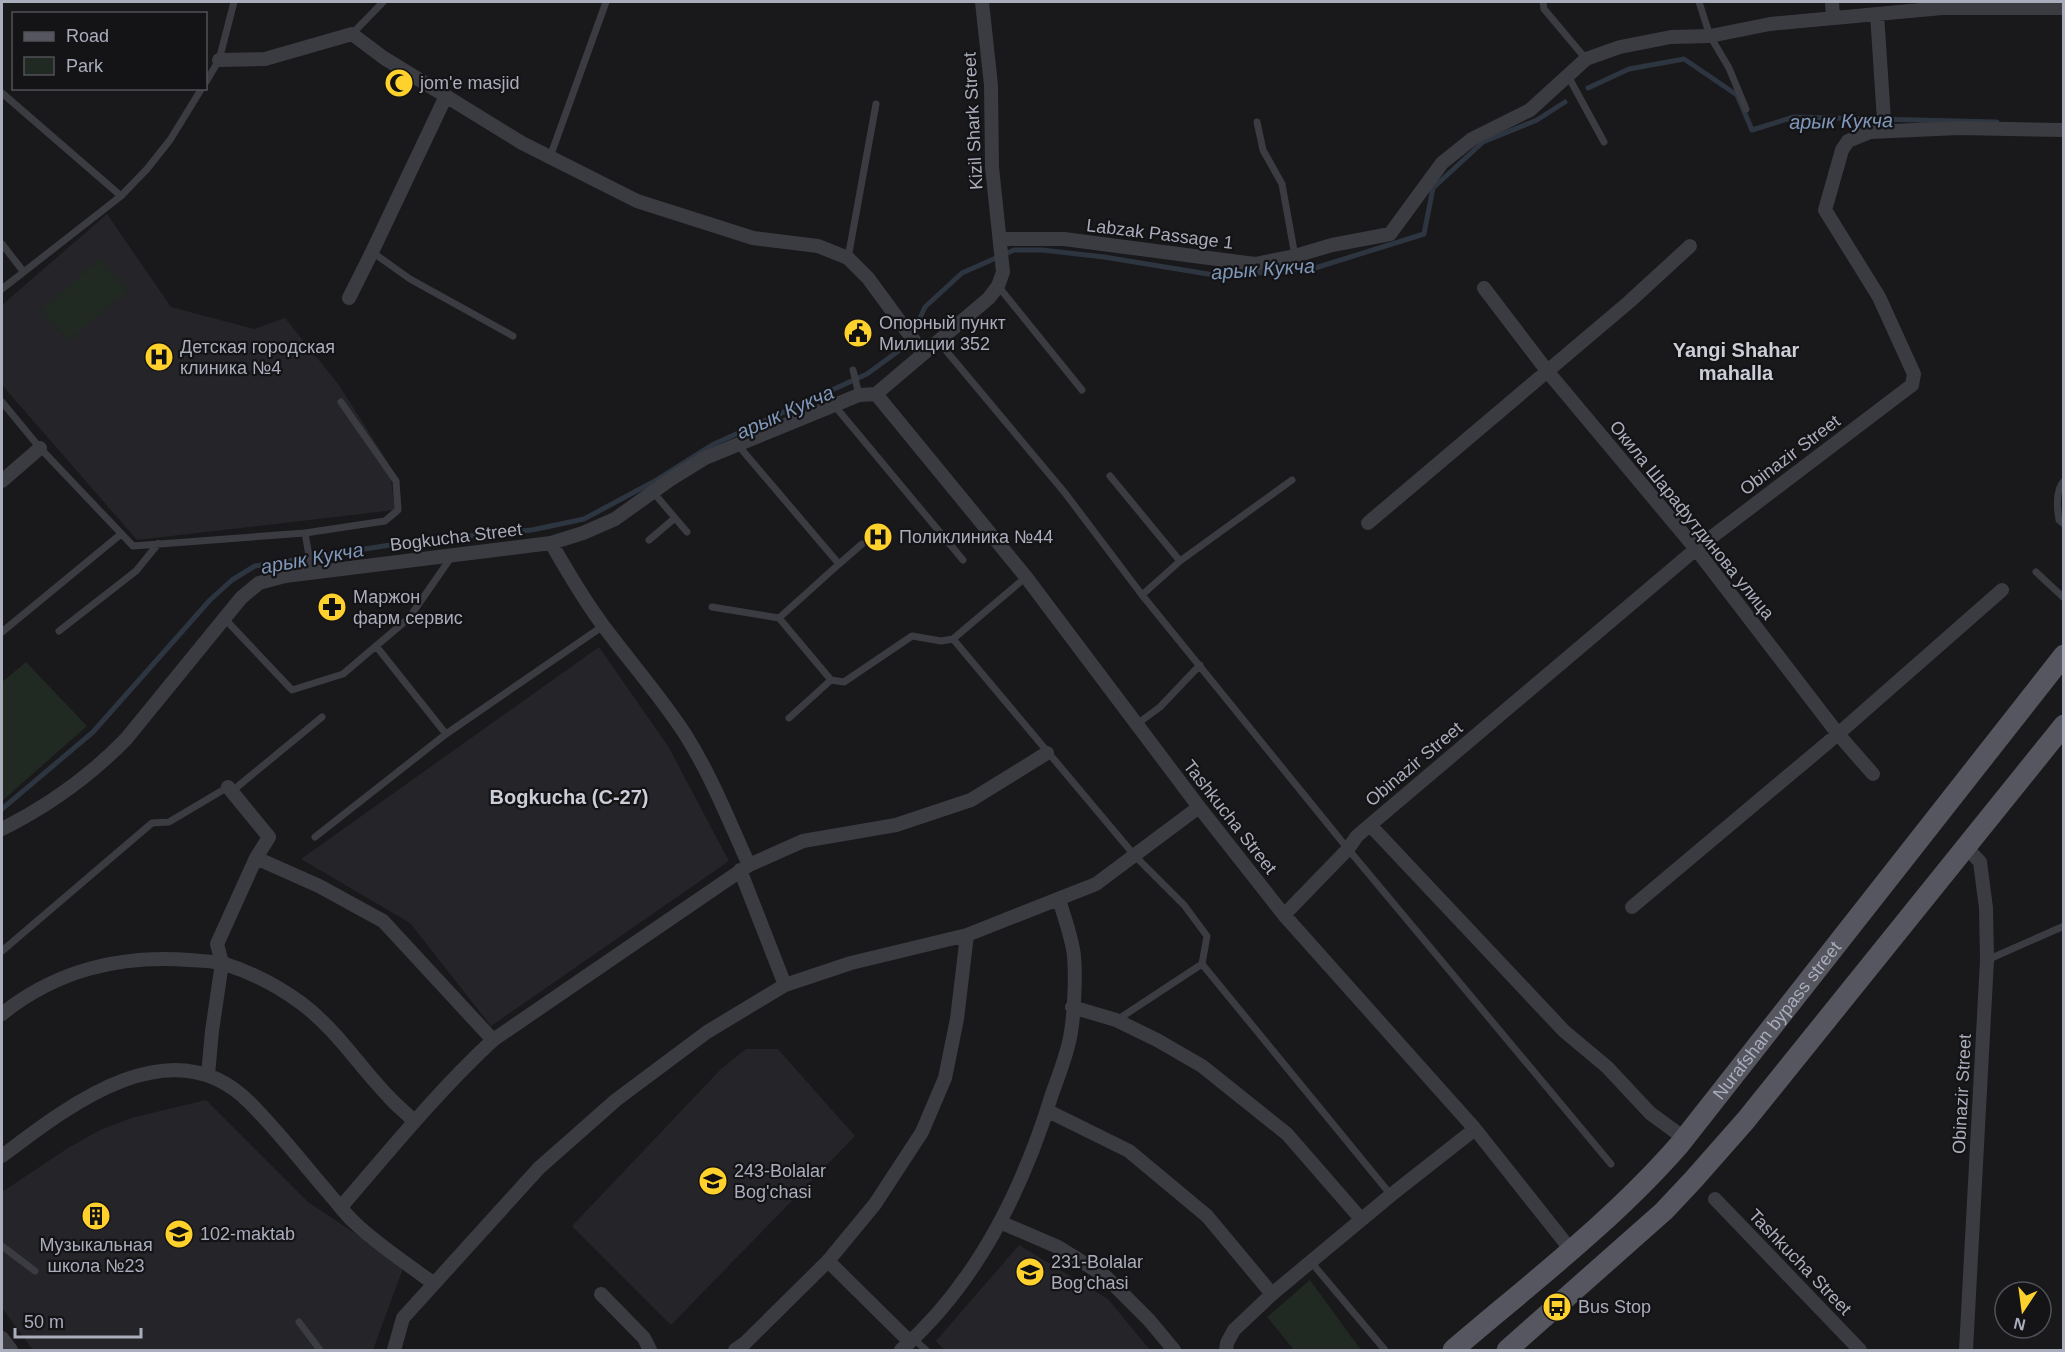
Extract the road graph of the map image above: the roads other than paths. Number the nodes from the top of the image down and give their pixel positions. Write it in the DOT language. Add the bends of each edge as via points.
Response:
graph roads {
  1 [pos="234,2"];
  2 [pos="383,2"];
  3 [pos="606,2"];
  4 [pos="982,2"];
  5 [pos="1543,2"];
  6 [pos="1699,2"];
  7 [pos="1832,2"];
  8 [pos="2064,8"];
  9 [pos="1877,14"];
  10 [pos="1833,17"];
  11 [pos="352,34"];
  12 [pos="1710,36"];
  13 [pos="1586,59"];
  14 [pos="219,60"];
  15 [pos="1568,76"];
  16 [pos="207,80"];
  17 [pos="201,90"];
  18 [pos="2,93"];
  19 [pos="446,96"];
  20 [pos="876,104"];
  21 [pos="1746,109"];
  22 [pos="1257,122"];
  23 [pos="2064,130"];
  24 [pos="1870,132"];
  25 [pos="1604,142"];
  26 [pos="549,159"];
  27 [pos="121,196"];
  28 [pos="1000,239"];
  29 [pos="2,244"];
  30 [pos="1690,246"];
  31 [pos="372,252"];
  32 [pos="1295,256"];
  33 [pos="848,258"];
  34 [pos="23,271"];
  35 [pos="998,286"];
  36 [pos="1484,288"];
  37 [pos="2,289"];
  38 [pos="349,298"];
  39 [pos="513,336"];
  40 [pos="938,341"];
  41 [pos="923,353"];
  42 [pos="853,370"];
  43 [pos="1548,372"];
  44 [pos="1082,390"];
  45 [pos="876,394"];
  46 [pos="859,395"];
  47 [pos="2,402"];
  48 [pos="342,402"];
  49 [pos="834,405"];
  50 [pos="737,444"];
  51 [pos="40,448"];
  52 [pos="1110,476"];
  53 [pos="1292,480"];
  54 [pos="2,481"];
  55 [pos="2064,481"];
  56 [pos="653,492"];
  57 [pos="675,518"];
  58 [pos="1368,522"];
  59 [pos="2064,524"];
  60 [pos="687,532"];
  61 [pos="305,533"];
  62 [pos="121,534"];
  63 [pos="649,540"];
  64 [pos="551,543"];
  65 [pos="158,544"];
  66 [pos="861,544"];
  67 [pos="1696,549"];
  68 [pos="452,556"];
  69 [pos="963,560"];
  70 [pos="1180,561"];
  71 [pos="839,564"];
  72 [pos="311,569"];
  73 [pos="2036,572"];
  74 [pos="1026,577"];
  75 [pos="2002,590"];
  76 [pos="1142,595"];
  77 [pos="2064,598"];
  78 [pos="712,608"];
  79 [pos="223,617"];
  80 [pos="778,618"];
  81 [pos="603,626"];
  82 [pos="59,631"];
  83 [pos="2,632"];
  84 [pos="953,639"];
  85 [pos="376,646"];
  86 [pos="2064,655"];
  87 [pos="1200,665"];
  88 [pos="831,680"];
  89 [pos="322,717"];
  90 [pos="789,718"];
  91 [pos="1137,724"];
  92 [pos="2064,725"];
  93 [pos="446,734"];
  94 [pos="1838,734"];
  95 [pos="1047,753"];
  96 [pos="1873,774"];
  97 [pos="229,790"];
  98 [pos="1199,807"];
  99 [pos="1370,825"];
  100 [pos="2,830"];
  101 [pos="315,837"];
  102 [pos="1965,846"];
  103 [pos="1347,849"];
  104 [pos="1134,856"];
  105 [pos="256,858"];
  106 [pos="745,868"];
  107 [pos="1059,898"];
  108 [pos="1632,907"];
  109 [pos="1284,915"];
  110 [pos="2064,926"];
  111 [pos="967,935"];
  112 [pos="2,951"];
  113 [pos="1987,960"];
  114 [pos="222,963"];
  115 [pos="1202,964"];
  116 [pos="785,985"];
  117 [pos="1072,1007"];
  118 [pos="2,1014"];
  119 [pos="1116,1020"];
  120 [pos="493,1040"];
  121 [pos="208,1075"];
  122 [pos="1047,1111"];
  123 [pos="414,1121"];
  124 [pos="1474,1129"];
  125 [pos="1684,1138"];
  126 [pos="2,1156"];
  127 [pos="1611,1164"];
  128 [pos="1391,1195"];
  129 [pos="1715,1199"];
  130 [pos="341,1207"];
  131 [pos="1361,1219"];
  132 [pos="1000,1222"];
  133 [pos="2,1246"];
  134 [pos="1571,1250"];
  135 [pos="828,1262"];
  136 [pos="1311,1263"];
  137 [pos="35,1270"];
  138 [pos="434,1284"];
  139 [pos="601,1294"];
  140 [pos="1272,1294"];
  141 [pos="299,1322"];
  142 [pos="909,1344"];
  143 [pos="320,1350"];
  144 [pos="394,1350"];
  145 [pos="650,1350"];
  146 [pos="735,1350"];
  147 [pos="926,1350"];
  148 [pos="1174,1350"];
  149 [pos="1226,1350"];
  150 [pos="1385,1350"];
  151 [pos="1453,1350"];
  152 [pos="1507,1350"];
  153 [pos="1860,1350"];
  154 [pos="1966,1350"];
  1 -- 14 [label="lane"];
  2 -- 11 [label="lane"];
  3 -- 26 [label="lane"];
  4 -- 28 [label="street, Kizil Shark Street"];
  5 -- 13 [label="lane" via="1544,9"];
  6 -- 12 [label="lane"];
  7 -- 10 [label="street"];
  8 -- 9 [label="street, Labzak Passage 1" via="1942,8"];
  9 -- 10 [label="street, Labzak Passage 1"];
  9 -- 24 [label="street" via="1884,120"];
  10 -- 12 [label="street, Labzak Passage 1"];
  11 -- 14 [label="street" via="265,59"];
  11 -- 19 [label="street"];
  12 -- 13 [label="street, Labzak Passage 1" via="1620,46"];
  12 -- 21 [label="lane"];
  13 -- 15 [label="street, Labzak Passage 1"];
  14 -- 16 [label="lane"];
  15 -- 25 [label="lane"];
  15 -- 32 [label="street, Labzak Passage 1" via="1530,110 1472,139 1442,163 1390,234"];
  17 -- 27 [label="lane" via="170,140"];
  18 -- 27 [label="lane"];
  19 -- 26 [label="street"];
  19 -- 31 [label="street"];
  20 -- 33 [label="lane"];
  22 -- 32 [label="lane" via="1263,150 1282,184"];
  23 -- 24 [label="street" via="1959,128"];
  24 -- 67 [label="street, Obinazir Street" via="1848,141 1842,150 1825,210 1879,297 1914,374 1912,386"];
  26 -- 33 [label="street" via="637,201 753,238 818,246"];
  27 -- 34 [label="lane"];
  28 -- 32 [label="street, Labzak Passage 1" via="1064,239 1255,264"];
  28 -- 35 [label="street, Kizil Shark Street" via="1003,272"];
  29 -- 34 [label="lane"];
  30 -- 43 [label="street"];
  31 -- 38 [label="street"];
  31 -- 39 [label="lane" via="411,279"];
  33 -- 41 [label="street" via="868,278"];
  34 -- 37 [label="lane"];
  35 -- 40 [label="street"];
  35 -- 44 [label="lane"];
  36 -- 43 [label="street, Окила Шарафутдинова улица"];
  40 -- 41 [label="street"];
  40 -- 76 [label="lane" via="1065,494"];
  41 -- 45 [label="street"];
  42 -- 46 [label="lane"];
  43 -- 58 [label="street"];
  43 -- 67 [label="street, Окила Шарафутдинова улица"];
  45 -- 46 [label="street, Bogkucha Street"];
  45 -- 74 [label="street, Tashkucha Street"];
  46 -- 49 [label="street, Bogkucha Street"];
  47 -- 51 [label="lane"];
  48 -- 61 [label="lane" via="396,481 398,510 385,521"];
  49 -- 50 [label="street, Bogkucha Street"];
  49 -- 69 [label="lane"];
  50 -- 56 [label="street, Bogkucha Street" via="705,458"];
  50 -- 71 [label="lane"];
  51 -- 54 [label="street"];
  51 -- 62 [label="lane"];
  52 -- 70 [label="lane"];
  53 -- 70 [label="lane"];
  55 -- 59 [label="lane" via="2059,486 2058,511"];
  56 -- 57 [label="lane"];
  56 -- 64 [label="street, Bogkucha Street" via="607,524"];
  57 -- 60 [label="lane"];
  57 -- 63 [label="lane"];
  61 -- 65 [label="lane"];
  61 -- 72 [label="lane"];
  62 -- 65 [label="lane" via="133,546"];
  62 -- 83 [label="lane"];
  64 -- 68 [label="street, Bogkucha Street"];
  64 -- 81 [label="street"];
  65 -- 82 [label="lane" via="136,571"];
  66 -- 71 [label="lane"];
  67 -- 94 [label="street, Окила Шарафутдинова улица"];
  67 -- 99 [label="street, Obinazir Street"];
  68 -- 72 [label="street, Bogkucha Street"];
  68 -- 85 [label="lane" via="409,618"];
  70 -- 76 [label="lane"];
  71 -- 80 [label="lane"];
  72 -- 79 [label="street, Bogkucha Street" via="259,583"];
  73 -- 77 [label="lane"];
  74 -- 84 [label="lane"];
  74 -- 91 [label="street, Tashkucha Street"];
  75 -- 94 [label="street"];
  76 -- 87 [label="lane"];
  78 -- 80 [label="lane"];
  79 -- 85 [label="lane" via="292,690 343,674"];
  79 -- 100 [label="street, Bogkucha Street" via="111,754 61,795"];
  80 -- 88 [label="lane"];
  81 -- 93 [label="lane"];
  81 -- 106 [label="street" via="685,734 700,760"];
  84 -- 88 [label="lane" via="912,636 844,682"];
  84 -- 95 [label="lane"];
  85 -- 93 [label="lane"];
  86 -- 125 [label="main road, Nurafshan bypass street"];
  87 -- 91 [label="lane"];
  87 -- 103 [label="lane"];
  88 -- 90 [label="lane"];
  89 -- 97 [label="lane"];
  91 -- 98 [label="street, Tashkucha Street"];
  92 -- 102 [label="main road, Nurafshan bypass street"];
  93 -- 101 [label="lane"];
  94 -- 96 [label="street, Окила Шарафутдинова улица"];
  94 -- 108 [label="street"];
  95 -- 104 [label="lane"];
  95 -- 106 [label="street" via="971,800 896,825 803,841"];
  97 -- 105 [label="street" via="269,837"];
  97 -- 112 [label="lane" via="170,822 152,823"];
  98 -- 104 [label="street"];
  98 -- 109 [label="street, Tashkucha Street"];
  99 -- 103 [label="street, Obinazir Street"];
  99 -- 125 [label="street" via="1564,1031 1607,1067 1650,1113"];
  102 -- 113 [label="street, Obinazir Street" via="1980,862"];
  102 -- 152 [label="main road, Nurafshan bypass street" via="1746,1120 1694,1179 1636,1238"];
  103 -- 109 [label="street, Obinazir Street"];
  103 -- 127 [label="lane"];
  104 -- 107 [label="street" via="1096,884"];
  104 -- 115 [label="lane" via="1208,936"];
  105 -- 114 [label="street" via="218,944"];
  105 -- 120 [label="street" via="383,921"];
  106 -- 116 [label="street"];
  106 -- 120 [label="street"];
  107 -- 111 [label="street"];
  107 -- 117 [label="street" via="1074,955"];
  109 -- 124 [label="street, Tashkucha Street"];
  110 -- 113 [label="lane"];
  111 -- 116 [label="street" via="851,963"];
  111 -- 135 [label="street" via="957,1020 945,1078 922,1132 875,1204"];
  113 -- 154 [label="street, Obinazir Street"];
  114 -- 118 [label="street" via="156,958 100,964 55,982"];
  114 -- 121 [label="street"];
  114 -- 123 [label="street" via="267,980 303,1005 341,1040"];
  115 -- 119 [label="lane"];
  115 -- 128 [label="lane"];
  116 -- 138 [label="street" via="707,1032 616,1100 539,1168"];
  117 -- 119 [label="street"];
  117 -- 122 [label="street" via="1070,1041"];
  119 -- 131 [label="street" via="1202,1066 1287,1134"];
  120 -- 123 [label="street"];
  121 -- 126 [label="street" via="189,1070 150,1072 111,1085 56,1114"];
  121 -- 130 [label="street" via="251,1103"];
  122 -- 132 [label="street"];
  122 -- 140 [label="street" via="1129,1151 1207,1216"];
  123 -- 130 [label="street"];
  124 -- 128 [label="street"];
  124 -- 134 [label="street, Tashkucha Street"];
  125 -- 134 [label="main road, Nurafshan bypass street" via="1658,1168"];
  128 -- 131 [label="street"];
  129 -- 153 [label="street, Tashkucha Street"];
  130 -- 138 [label="street" via="354,1223"];
  131 -- 136 [label="street"];
  132 -- 142 [label="street" via="970,1270"];
  132 -- 148 [label="street" via="1058,1247 1106,1276"];
  133 -- 137 [label="lane"];
  134 -- 151 [label="main road, Nurafshan bypass street"];
  135 -- 142 [label="street"];
  135 -- 146 [label="street"];
  136 -- 140 [label="street"];
  136 -- 150 [label="lane"];
  138 -- 144 [label="street" via="404,1318"];
  139 -- 145 [label="street" via="644,1338"];
  140 -- 149 [label="street" via="1234,1330"];
  141 -- 143 [label="lane"];
  142 -- 147 [label="lane"];
}
